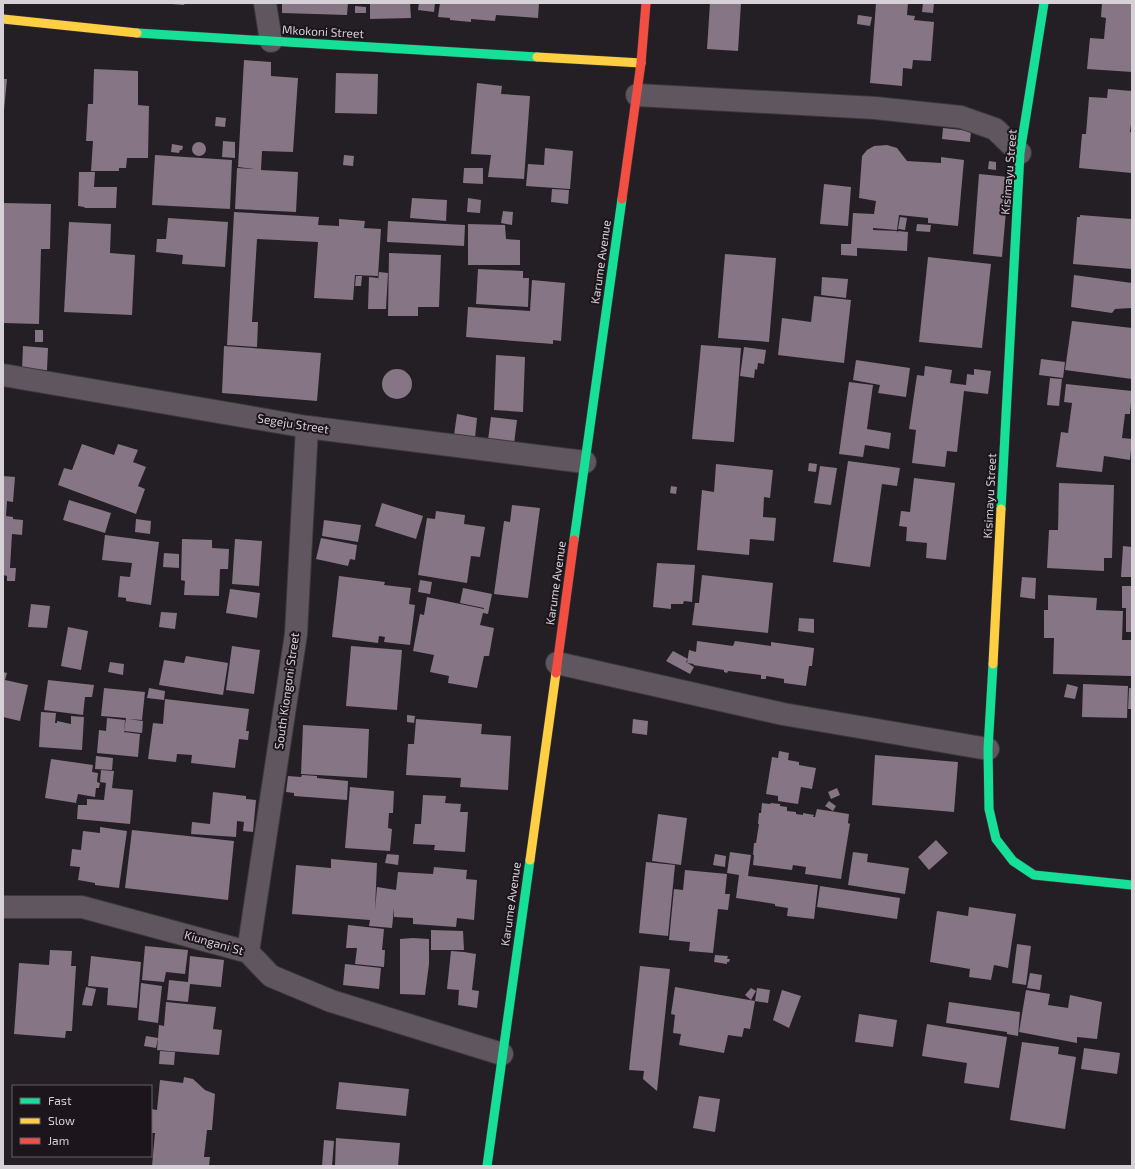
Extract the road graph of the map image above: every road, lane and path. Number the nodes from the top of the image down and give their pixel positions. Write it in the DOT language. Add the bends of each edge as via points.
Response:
graph roads {
  1 [pos="264,3"];
  2 [pos="646,3"];
  3 [pos="1044,3"];
  4 [pos="3,19"];
  5 [pos="271,41"];
  6 [pos="641,63"];
  7 [pos="637,95"];
  8 [pos="1020,153"];
  9 [pos="3,375"];
  10 [pos="307,428"];
  11 [pos="584,462"];
  12 [pos="557,663"];
  13 [pos="988,749"];
  14 [pos="1132,885"];
  15 [pos="3,907"];
  16 [pos="248,952"];
  17 [pos="502,1054"];
  18 [pos="487,1166"];
  1 -- 5 [label="street"];
  2 -- 6 [label="street, Karume Avenue"];
  3 -- 8 [label="street, Kisimayu Street"];
  4 -- 5 [label="street, Mkokoni Street" via="138,33"];
  5 -- 6 [label="street, Mkokoni Street"];
  6 -- 7 [label="street, Karume Avenue"];
  7 -- 8 [label="street" via="875,108 961,117 996,129"];
  7 -- 11 [label="street, Karume Avenue"];
  8 -- 13 [label="street, Kisimayu Street"];
  9 -- 10 [label="street, Segeju Street"];
  10 -- 11 [label="street, Segeju Street"];
  10 -- 16 [label="street, South Kiongoni Street" via="296,634"];
  11 -- 12 [label="street, Karume Avenue"];
  12 -- 13 [label="street" via="783,714"];
  12 -- 17 [label="street, Karume Avenue"];
  13 -- 14 [label="street, Kisimayu Street" via="989,809 996,839 1014,861 1034,875"];
  15 -- 16 [label="street, Kiungani St" via="82,907"];
  16 -- 17 [label="street, Kiungani St" via="271,976 331,1001"];
  17 -- 18 [label="street, Karume Avenue"];
}
